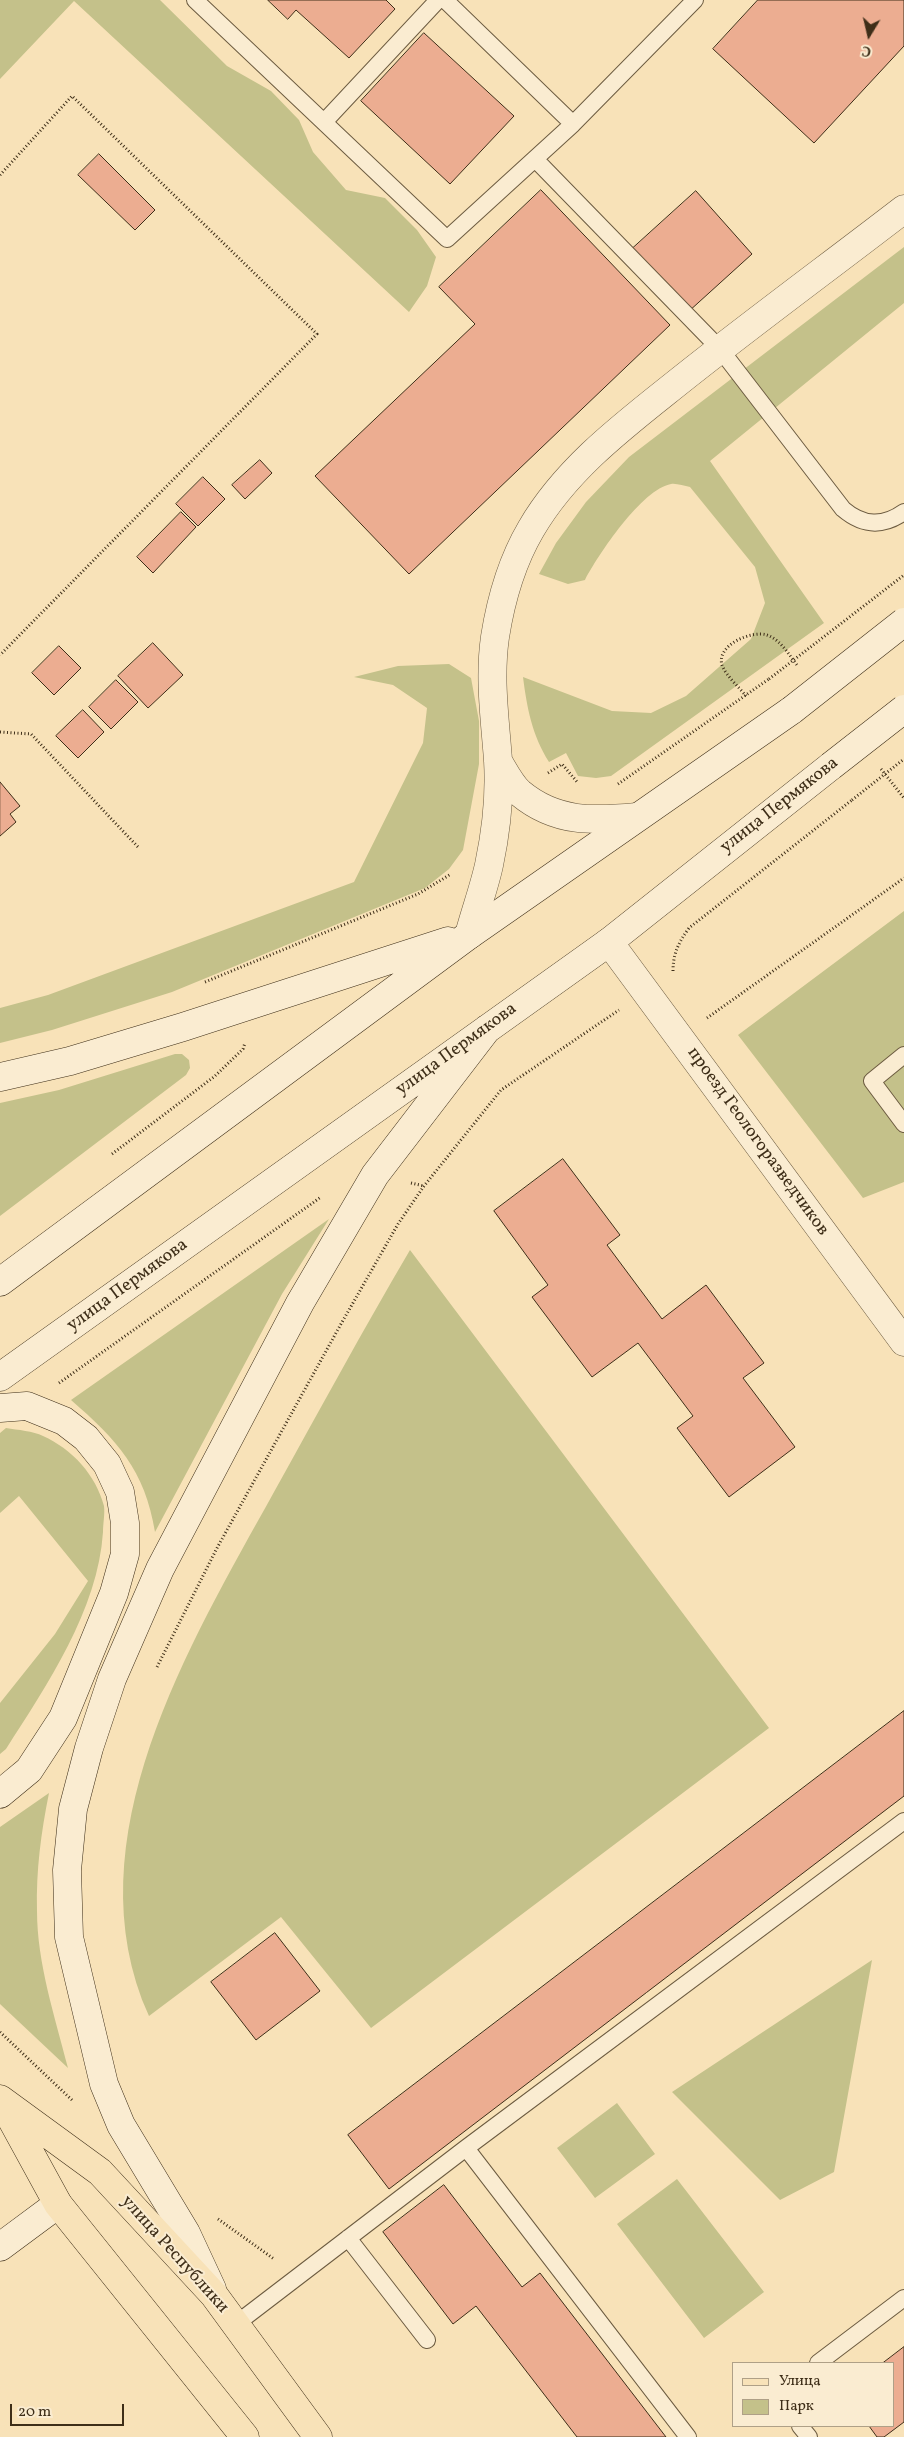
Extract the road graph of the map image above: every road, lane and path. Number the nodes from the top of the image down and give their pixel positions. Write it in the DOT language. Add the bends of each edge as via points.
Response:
graph roads {
  1 [pos="195,0"];
  2 [pos="438,0"];
  3 [pos="444,0"];
  4 [pos="695,0"];
  5 [pos="325,121"];
  6 [pos="573,124"];
  7 [pos="535,159"];
  8 [pos="0,175"];
  9 [pos="904,209"];
  10 [pos="720,349"];
  11 [pos="904,512"];
  12 [pos="904,575"];
  13 [pos="904,622"];
  14 [pos="0,654"];
  15 [pos="904,709"];
  16 [pos="0,732"];
  17 [pos="904,759"];
  18 [pos="498,761"];
  19 [pos="580,785"];
  20 [pos="616,785"];
  21 [pos="519,792"];
  22 [pos="637,817"];
  23 [pos="138,847"];
  24 [pos="455,872"];
  25 [pos="904,878"];
  26 [pos="468,935"];
  27 [pos="609,942"];
  28 [pos="271,954"];
  29 [pos="200,984"];
  30 [pos="647,993"];
  31 [pos="259,1000"];
  32 [pos="704,1020"];
  33 [pos="487,1029"];
  34 [pos="904,1055"];
  35 [pos="0,1077"];
  36 [pos="904,1124"];
  37 [pos="104,1160"];
  38 [pos="375,1175"];
  39 [pos="424,1186"];
  40 [pos="324,1194"];
  41 [pos="0,1282"];
  42 [pos="904,1342"];
  43 [pos="0,1377"];
  44 [pos="27,1406"];
  45 [pos="0,1408"];
  46 [pos="153,1675"];
  47 [pos="0,1794"];
  48 [pos="904,1821"];
  49 [pos="1,2100"];
  50 [pos="466,2148"];
  51 [pos="58,2204"];
  52 [pos="210,2214"];
  53 [pos="348,2238"];
  54 [pos="0,2247"];
  55 [pos="299,2276"];
  56 [pos="214,2296"];
  57 [pos="904,2298"];
  58 [pos="236,2324"];
  59 [pos="426,2340"];
  60 [pos="819,2362"];
  61 [pos="801,2427"];
  62 [pos="245,2437"];
  63 [pos="318,2437"];
  64 [pos="688,2437"];
  65 [pos="809,2437"];
  1 -- 5 [label="lane"];
  2 -- 5 [label="lane"];
  3 -- 6 [label="lane"];
  4 -- 6 [label="lane"];
  5 -- 7 [label="lane" via="447,239"];
  6 -- 7 [label="lane"];
  7 -- 10 [label="lane"];
  8 -- 14 [label="path" via="72,96 317,334"];
  9 -- 10 [label="main road"];
  10 -- 11 [label="lane" via="848,513 864,522 876,524 888,522"];
  10 -- 18 [label="main road" via="610,436 565,483 532,527 512,564 495,638 492,686"];
  12 -- 20 [label="path, bridge" via="769,679"];
  13 -- 22 [label="main road, bridge" via="792,710"];
  15 -- 27 [label="main road, улица Пермякова, bridge"];
  16 -- 23 [label="path" via="31,734"];
  17 -- 30 [label="path, bridge" via="688,928 676,951 672,977"];
  18 -- 21 [label="main road"];
  18 -- 26 [label="main road" via="490,864"];
  19 -- 21 [label="path" via="562,764"];
  21 -- 22 [label="main road" via="544,809 573,819"];
  22 -- 26 [label="main road"];
  24 -- 28 [label="path" via="418,894"];
  25 -- 32 [label="path"];
  26 -- 31 [label="main road"];
  26 -- 41 [label="main road"];
  27 -- 30 [label="main road, проезд Геологоразведчиков"];
  27 -- 33 [label="main road, улица Пермякова"];
  28 -- 29 [label="path"];
  28 -- 31 [label="path"];
  30 -- 39 [label="path" via="589,1028 501,1090"];
  30 -- 42 [label="main road, проезд Геологоразведчиков"];
  31 -- 35 [label="main road" via="70,1060"];
  31 -- 37 [label="path" via="243,1050 215,1076"];
  33 -- 38 [label="main road"];
  33 -- 43 [label="main road, улица Пермякова"];
  34 -- 36 [label="lane" via="872,1081"];
  38 -- 39 [label="path"];
  38 -- 56 [label="main road" via="300,1303 160,1569 112,1679 73,1809 66,1870 69,1937 104,2084 121,2125 186,2233"];
  39 -- 46 [label="path" via="398,1224 341,1324 217,1548"];
  40 -- 44 [label="path"];
  44 -- 45 [label="main road"];
  44 -- 47 [label="main road" via="64,1421 86,1438 107,1464 120,1492 125,1554 114,1593 63,1718 29,1770"];
  48 -- 50 [label="lane"];
  49 -- 51 [label="main road, улица Республики"];
  49 -- 56 [label="main road, улица Республики" via="100,2172"];
  50 -- 53 [label="lane"];
  50 -- 64 [label="lane"];
  51 -- 54 [label="main road"];
  51 -- 62 [label="main road, улица Республики"];
  52 -- 55 [label="path"];
  53 -- 55 [label="lane"];
  53 -- 59 [label="lane"];
  55 -- 58 [label="lane"];
  56 -- 58 [label="main road, улица Республики"];
  57 -- 60 [label="lane"];
  58 -- 63 [label="main road, улица Республики"];
  61 -- 65 [label="lane"];
}
